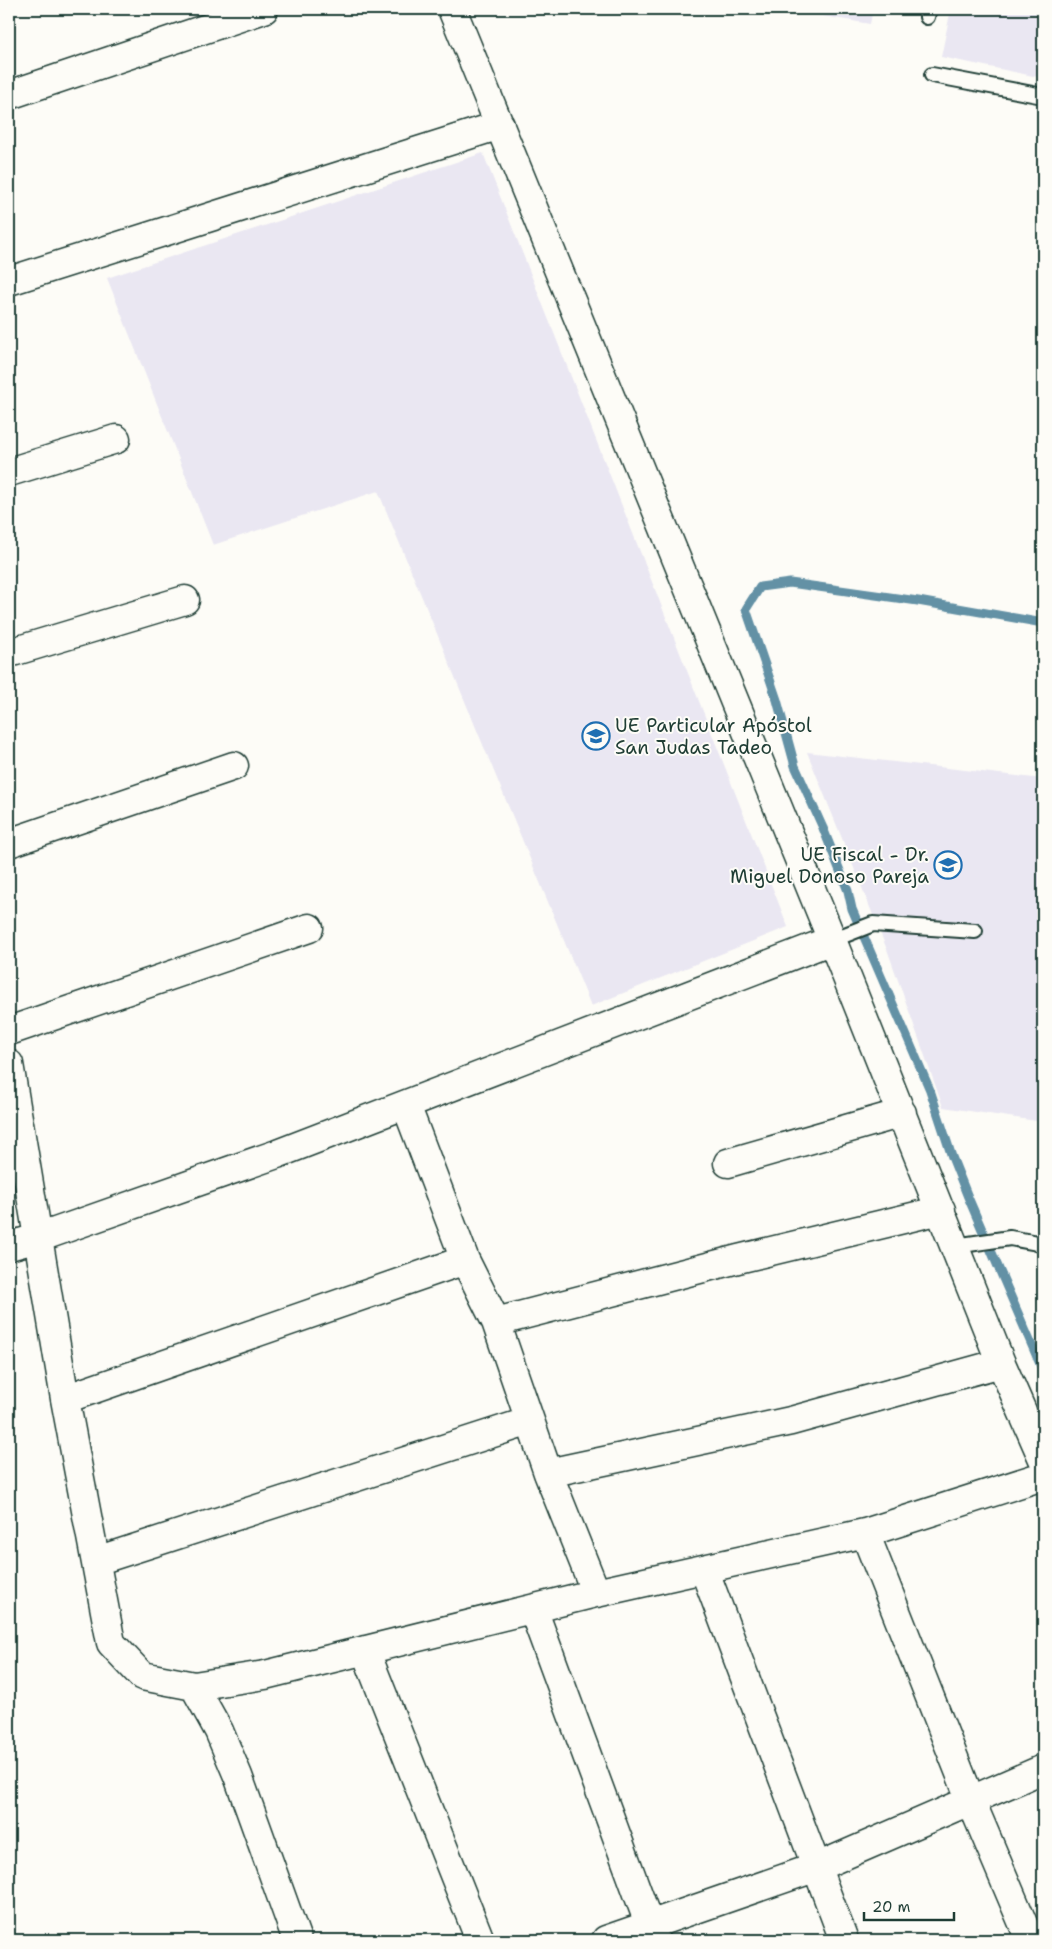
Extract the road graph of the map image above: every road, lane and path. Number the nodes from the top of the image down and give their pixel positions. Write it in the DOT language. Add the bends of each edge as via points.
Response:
graph roads {
  1 [pos="264,9"];
  2 [pos="452,9"];
  3 [pos="932,75"];
  4 [pos="9,94"];
  5 [pos="1043,96"];
  6 [pos="500,124"];
  7 [pos="9,281"];
  8 [pos="116,439"];
  9 [pos="9,472"];
  10 [pos="185,600"];
  11 [pos="9,653"];
  12 [pos="234,766"];
  13 [pos="9,843"];
  14 [pos="309,928"];
  15 [pos="975,931"];
  16 [pos="832,940"];
  17 [pos="9,1031"];
  18 [pos="9,1064"];
  19 [pos="406,1104"];
  20 [pos="902,1113"];
  21 [pos="728,1163"];
  22 [pos="941,1210"];
  23 [pos="38,1238"];
  24 [pos="1043,1244"];
  25 [pos="9,1246"];
  26 [pos="955,1246"];
  27 [pos="465,1260"];
  28 [pos="496,1322"];
  29 [pos="1001,1362"];
  30 [pos="65,1399"];
  31 [pos="530,1422"];
  32 [pos="1043,1459"];
  33 [pos="548,1473"];
  34 [pos="1043,1476"];
  35 [pos="865,1533"];
  36 [pos="96,1561"];
  37 [pos="704,1569"];
  38 [pos="596,1593"];
  39 [pos="533,1609"];
  40 [pos="365,1650"];
  41 [pos="194,1686"];
  42 [pos="1043,1769"];
  43 [pos="971,1801"];
  44 [pos="817,1868"];
  45 [pos="652,1933"];
  46 [pos="297,1940"];
  47 [pos="480,1940"];
  48 [pos="606,1940"];
  49 [pos="844,1940"];
  50 [pos="1030,1940"];
  1 -- 4 [label="street"];
  2 -- 6 [label="street"];
  3 -- 5 [label="lane"];
  6 -- 7 [label="street"];
  6 -- 16 [label="street"];
  8 -- 9 [label="street"];
  10 -- 11 [label="street"];
  12 -- 13 [label="street"];
  14 -- 17 [label="street"];
  15 -- 16 [label="lane" via="873,924"];
  16 -- 19 [label="street"];
  16 -- 20 [label="street"];
  18 -- 23 [label="street"];
  19 -- 23 [label="street" via="277,1154"];
  19 -- 27 [label="street"];
  20 -- 21 [label="street"];
  20 -- 22 [label="street"];
  22 -- 26 [label="street"];
  22 -- 28 [label="street"];
  23 -- 25 [label="street"];
  23 -- 30 [label="street"];
  24 -- 26 [label="lane" via="1010,1238"];
  26 -- 29 [label="street"];
  27 -- 28 [label="street"];
  27 -- 30 [label="street"];
  28 -- 31 [label="street"];
  29 -- 32 [label="street"];
  29 -- 33 [label="street" via="791,1421"];
  30 -- 36 [label="street"];
  31 -- 33 [label="street"];
  31 -- 36 [label="street"];
  33 -- 38 [label="street"];
  34 -- 35 [label="street"];
  35 -- 37 [label="street"];
  35 -- 43 [label="street"];
  36 -- 41 [label="street" via="111,1643 142,1676"];
  37 -- 38 [label="street"];
  37 -- 44 [label="street"];
  38 -- 39 [label="street"];
  39 -- 40 [label="street"];
  39 -- 45 [label="street"];
  40 -- 41 [label="street" via="266,1675"];
  40 -- 47 [label="street"];
  41 -- 46 [label="street" via="238,1776"];
  42 -- 43 [label="street"];
  43 -- 44 [label="street"];
  43 -- 50 [label="street"];
  44 -- 45 [label="street"];
  44 -- 49 [label="street"];
  45 -- 48 [label="street"];
}
